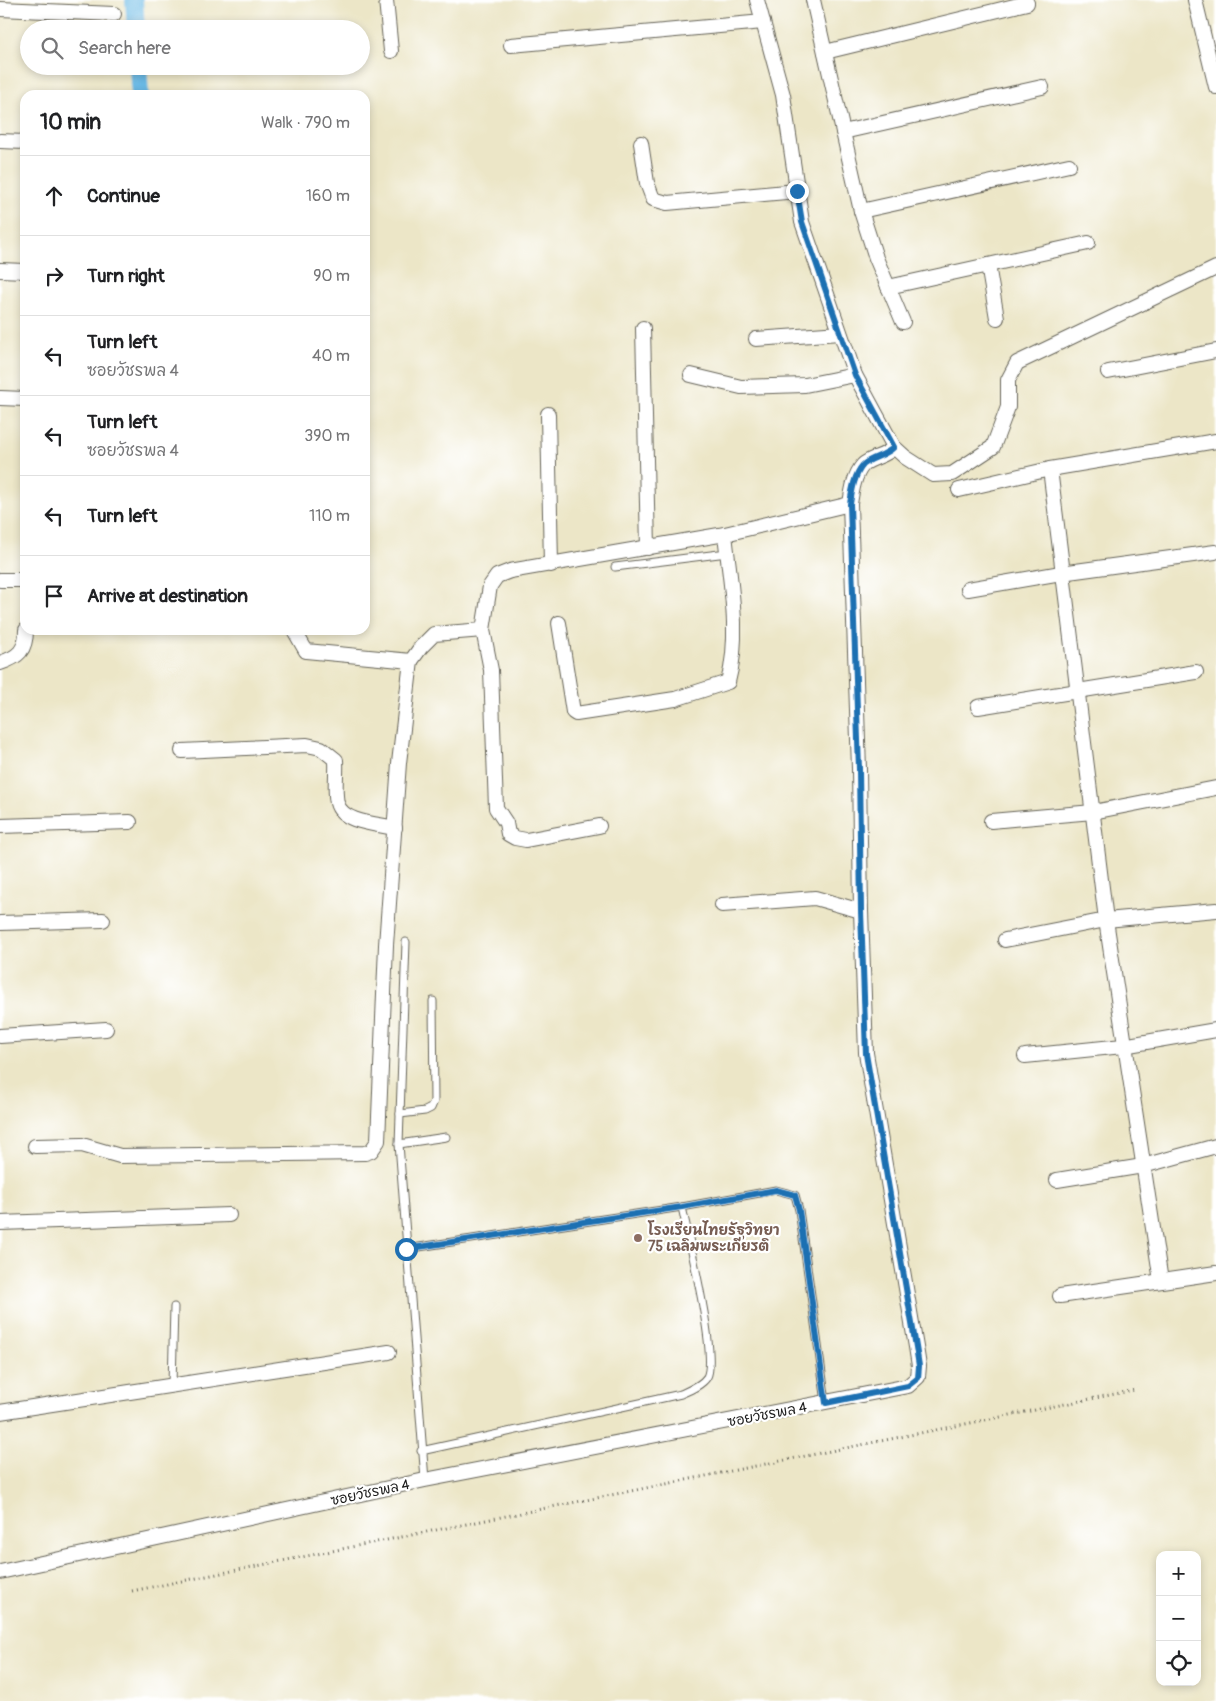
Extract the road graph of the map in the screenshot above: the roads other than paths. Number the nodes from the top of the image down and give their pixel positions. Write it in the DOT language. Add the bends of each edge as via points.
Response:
graph roads {
  1 [pos="386,0"];
  2 [pos="757,0"];
  3 [pos="813,0"];
  4 [pos="1195,0"];
  5 [pos="1027,3"];
  6 [pos="0,9"];
  7 [pos="114,14"];
  8 [pos="763,22"];
  9 [pos="511,45"];
  10 [pos="391,52"];
  11 [pos="825,52"];
  12 [pos="1042,87"];
  13 [pos="1216,87"];
  14 [pos="843,132"];
  15 [pos="0,141"];
  16 [pos="20,142"];
  17 [pos="641,143"];
  18 [pos="1069,164"];
  19 [pos="797,191"];
  20 [pos="861,211"];
  21 [pos="1088,242"];
  22 [pos="988,265"];
  23 [pos="1216,268"];
  24 [pos="0,270"];
  25 [pos="20,271"];
  26 [pos="888,287"];
  27 [pos="998,318"];
  28 [pos="903,322"];
  29 [pos="644,328"];
  30 [pos="840,333"];
  31 [pos="756,339"];
  32 [pos="1216,351"];
  33 [pos="1108,372"];
  34 [pos="855,375"];
  35 [pos="691,376"];
  36 [pos="0,398"];
  37 [pos="20,400"];
  38 [pos="548,414"];
  39 [pos="1216,441"];
  40 [pos="894,447"];
  41 [pos="1050,469"];
  42 [pos="959,490"];
  43 [pos="850,504"];
  44 [pos="725,534"];
  45 [pos="648,548"];
  46 [pos="1215,552"];
  47 [pos="727,553"];
  48 [pos="550,565"];
  49 [pos="615,567"];
  50 [pos="1061,573"];
  51 [pos="0,580"];
  52 [pos="20,580"];
  53 [pos="968,589"];
  54 [pos="559,623"];
  55 [pos="483,630"];
  56 [pos="26,635"];
  57 [pos="297,635"];
  58 [pos="411,662"];
  59 [pos="0,663"];
  60 [pos="1196,672"];
  61 [pos="1077,692"];
  62 [pos="978,707"];
  63 [pos="182,751"];
  64 [pos="1216,788"];
  65 [pos="1092,812"];
  66 [pos="991,821"];
  67 [pos="130,822"];
  68 [pos="0,826"];
  69 [pos="599,826"];
  70 [pos="395,828"];
  71 [pos="722,905"];
  72 [pos="1216,910"];
  73 [pos="861,911"];
  74 [pos="103,920"];
  75 [pos="1106,920"];
  76 [pos="0,923"];
  77 [pos="1005,940"];
  78 [pos="406,942"];
  79 [pos="433,1001"];
  80 [pos="106,1029"];
  81 [pos="1216,1030"];
  82 [pos="0,1036"];
  83 [pos="1123,1046"];
  84 [pos="1025,1056"];
  85 [pos="400,1114"];
  86 [pos="446,1137"];
  87 [pos="400,1144"];
  88 [pos="34,1146"];
  89 [pos="1216,1146"];
  90 [pos="1143,1166"];
  91 [pos="1057,1180"];
  92 [pos="682,1207"];
  93 [pos="230,1215"];
  94 [pos="0,1223"];
  95 [pos="406,1249"];
  96 [pos="1216,1273"];
  97 [pos="1160,1281"];
  98 [pos="1060,1296"];
  99 [pos="174,1306"];
  100 [pos="389,1352"];
  101 [pos="172,1385"];
  102 [pos="826,1403"];
  103 [pos="0,1412"];
  104 [pos="422,1451"];
  105 [pos="425,1480"];
  106 [pos="0,1572"];
  1 -- 10 [label="street"];
  2 -- 8 [label="street"];
  3 -- 11 [label="street"];
  4 -- 13 [label="street"];
  5 -- 11 [label="street"];
  6 -- 7 [label="street"];
  8 -- 9 [label="street"];
  8 -- 19 [label="street" via="783,95"];
  11 -- 14 [label="street"];
  12 -- 14 [label="street"];
  14 -- 20 [label="street"];
  15 -- 16 [label="street"];
  17 -- 19 [label="street" via="647,183 653,198 667,203"];
  18 -- 20 [label="street"];
  19 -- 30 [label="street" via="802,222"];
  20 -- 26 [label="street"];
  21 -- 22 [label="street"];
  22 -- 26 [label="street"];
  22 -- 27 [label="street"];
  23 -- 40 [label="street" via="1017,363 1008,380 1008,407 993,447 952,474 933,475"];
  24 -- 25 [label="street"];
  26 -- 28 [label="street"];
  29 -- 45 [label="street"];
  30 -- 31 [label="street"];
  30 -- 34 [label="street"];
  32 -- 33 [label="street"];
  34 -- 35 [label="street" via="806,385 741,387"];
  34 -- 40 [label="street"];
  36 -- 37 [label="street"];
  38 -- 48 [label="street"];
  39 -- 41 [label="street"];
  40 -- 43 [label="street, ซอยวัชรพล 4" via="888,454 864,465 852,486"];
  41 -- 42 [label="street"];
  41 -- 50 [label="street"];
  43 -- 44 [label="street"];
  43 -- 73 [label="street, ซอยวัชรพล 4"];
  44 -- 45 [label="street"];
  44 -- 47 [label="street"];
  45 -- 48 [label="street"];
  46 -- 50 [label="street"];
  47 -- 49 [label="lane"];
  47 -- 54 [label="street" via="735,658 728,682 675,699 576,714 573,712"];
  48 -- 55 [label="street" via="497,576 490,586"];
  50 -- 53 [label="street"];
  50 -- 61 [label="street"];
  51 -- 52 [label="street"];
  55 -- 58 [label="street" via="434,634"];
  55 -- 69 [label="street" via="490,670 496,808 506,823 508,834 526,840"];
  56 -- 59 [label="street" via="26,643 20,653"];
  57 -- 58 [label="street" via="306,651"];
  58 -- 70 [label="street"];
  60 -- 61 [label="street"];
  61 -- 62 [label="street"];
  61 -- 65 [label="street"];
  63 -- 70 [label="street" via="321,748 336,760 336,802 342,813"];
  64 -- 65 [label="street"];
  65 -- 66 [label="street"];
  65 -- 75 [label="street"];
  67 -- 68 [label="street"];
  70 -- 88 [label="street" via="386,945 378,1141 371,1151 120,1156 82,1145"];
  71 -- 73 [label="street" via="815,898"];
  72 -- 75 [label="street"];
  73 -- 102 [label="street, ซอยวัชรพล 4" via="866,1054 919,1366 918,1378 908,1386"];
  74 -- 76 [label="street"];
  75 -- 77 [label="street"];
  75 -- 83 [label="street"];
  78 -- 85 [label="lane"];
  79 -- 85 [label="lane" via="434,1101 425,1111"];
  80 -- 82 [label="street"];
  81 -- 83 [label="street"];
  83 -- 84 [label="street"];
  83 -- 90 [label="street"];
  85 -- 87 [label="lane"];
  86 -- 87 [label="lane"];
  87 -- 95 [label="lane"];
  89 -- 90 [label="street"];
  90 -- 91 [label="street"];
  90 -- 97 [label="street"];
  92 -- 95 [label="lane"];
  92 -- 102 [label="lane" via="776,1190 795,1195"];
  92 -- 104 [label="lane" via="709,1346 707,1376 701,1384 682,1394"];
  93 -- 94 [label="street"];
  95 -- 104 [label="lane"];
  96 -- 97 [label="street"];
  97 -- 98 [label="street"];
  99 -- 101 [label="lane"];
  100 -- 101 [label="street"];
  101 -- 103 [label="street"];
  102 -- 105 [label="street, ซอยวัชรพล 4"];
  104 -- 105 [label="lane"];
  105 -- 106 [label="street, ซอยวัชรพล 4"];
}
